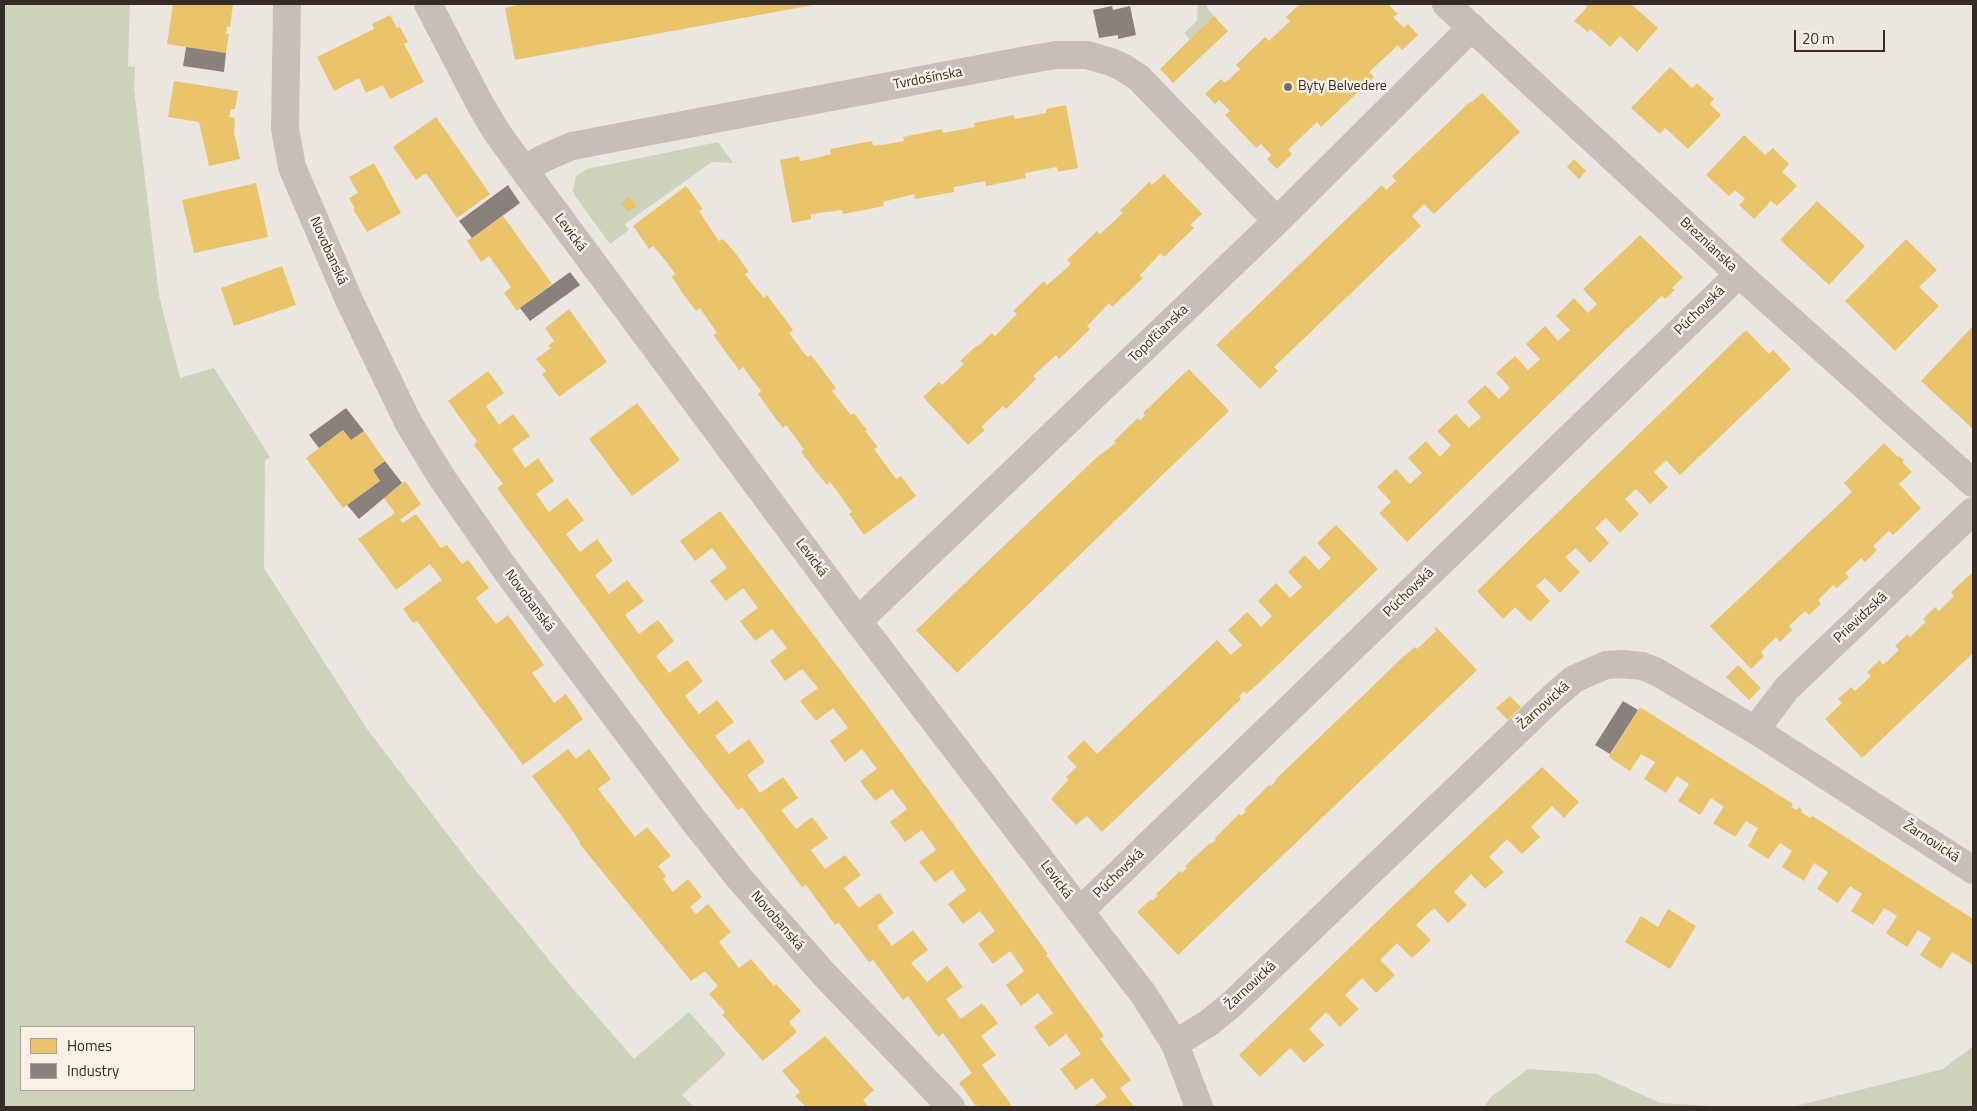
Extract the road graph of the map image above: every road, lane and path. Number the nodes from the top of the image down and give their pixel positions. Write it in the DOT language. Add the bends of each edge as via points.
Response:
graph roads {
  1 [pos="287,4"];
  2 [pos="428,4"];
  3 [pos="1446,4"];
  4 [pos="1464,35"];
  5 [pos="524,170"];
  6 [pos="1277,221"];
  7 [pos="1738,274"];
  8 [pos="1973,483"];
  9 [pos="1973,512"];
  10 [pos="858,621"];
  11 [pos="1755,730"];
  12 [pos="1973,870"];
  13 [pos="1080,911"];
  14 [pos="1175,1044"];
  15 [pos="951,1107"];
  16 [pos="1199,1107"];
  1 -- 15 [label="street, Novobanská" via="285,129 292,167 349,300 409,424 447,486 508,573 699,828 823,973"];
  2 -- 5 [label="street, Levická" via="484,111"];
  3 -- 4 [label="street, Breznianska"];
  4 -- 6 [label="street, Topoľčianska"];
  4 -- 7 [label="street, Breznianska"];
  5 -- 6 [label="street, Tvrdošínska" via="572,146 1032,59 1087,55 1111,62 1139,78"];
  5 -- 10 [label="street, Levická"];
  6 -- 10 [label="street, Topoľčianska"];
  7 -- 8 [label="street, Breznianska"];
  7 -- 13 [label="street, Púchovská"];
  9 -- 11 [label="street, Prievidzská" via="1787,688"];
  10 -- 13 [label="street, Levická"];
  11 -- 12 [label="street, Žarnovická"];
  11 -- 14 [label="street, Žarnovická" via="1642,666 1606,665 1574,680 1232,1004"];
  13 -- 14 [label="street, Levická" via="1144,995"];
  14 -- 16 [label="street, Levická"];
}
